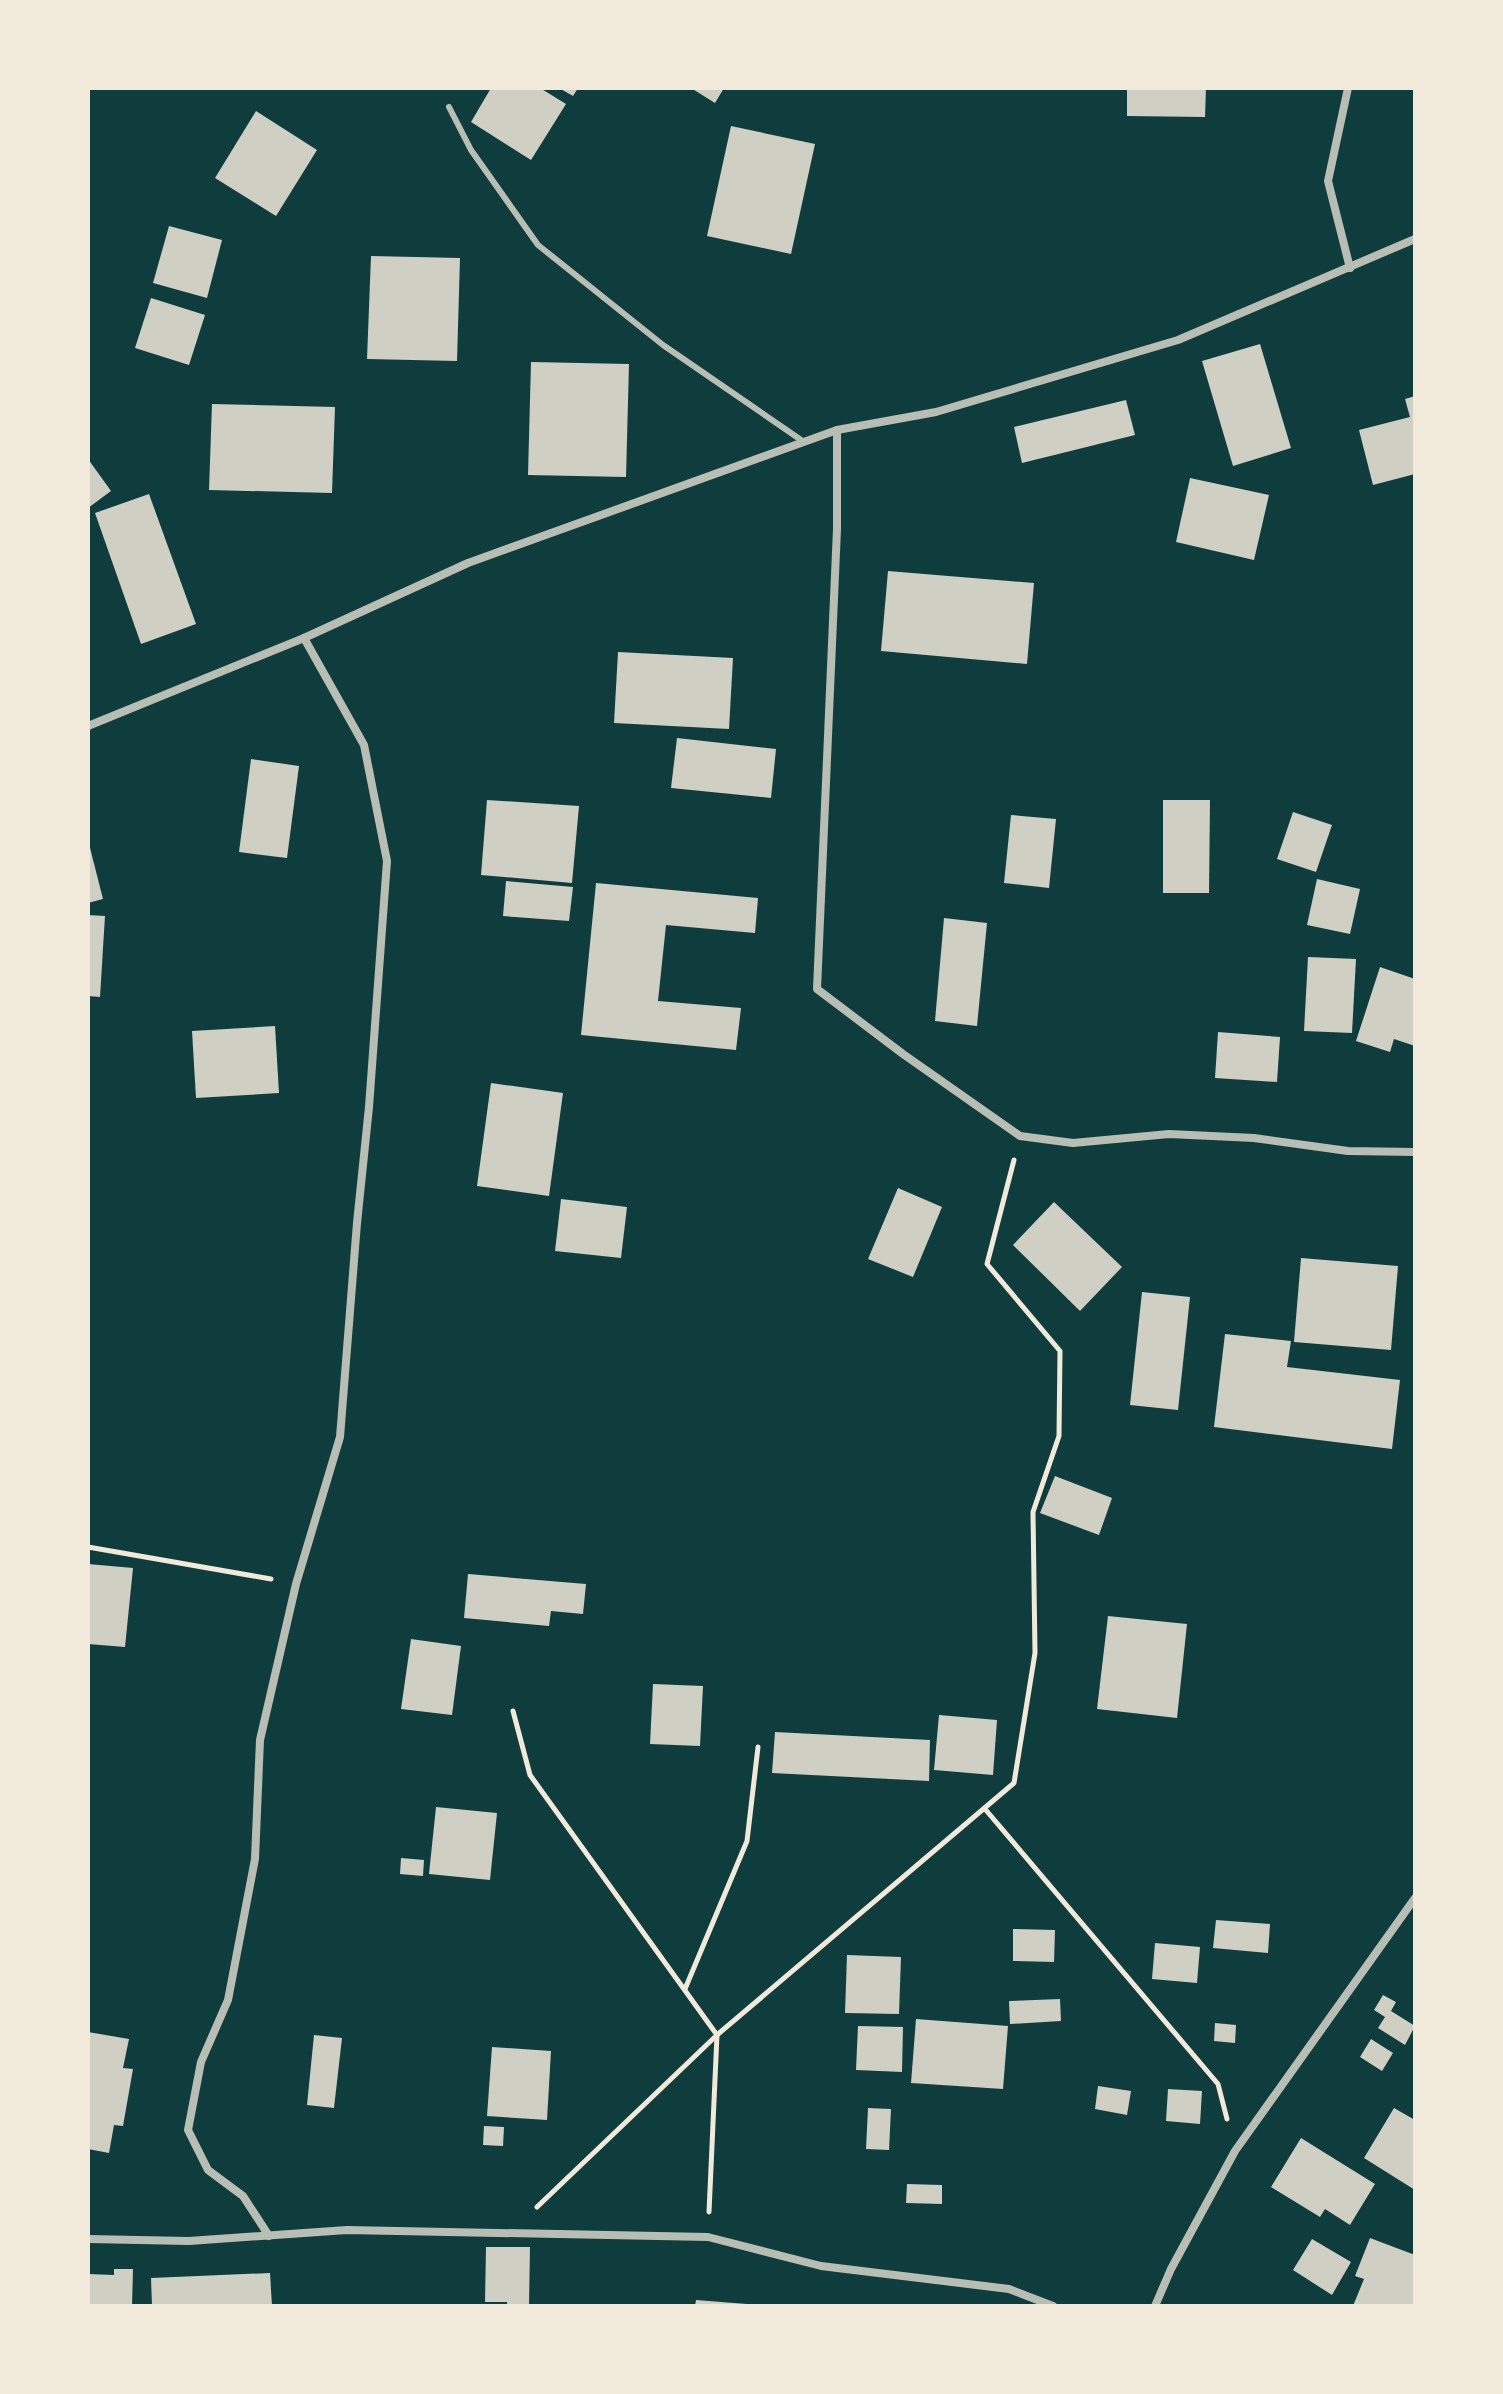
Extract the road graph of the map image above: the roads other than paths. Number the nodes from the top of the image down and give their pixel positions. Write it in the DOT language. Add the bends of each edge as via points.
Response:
graph roads {
  1 [pos="1348,88"];
  2 [pos="449,107"];
  3 [pos="1415,239"];
  4 [pos="1350,268"];
  5 [pos="837,430"];
  6 [pos="804,442"];
  7 [pos="304,638"];
  8 [pos="88,726"];
  9 [pos="1415,1152"];
  10 [pos="1415,1898"];
  11 [pos="269,2236"];
  12 [pos="88,2239"];
  13 [pos="1053,2306"];
  14 [pos="1155,2306"];
  1 -- 4 [label="street" via="1328,181"];
  2 -- 6 [label="lane" via="471,150 538,245 663,345"];
  3 -- 4 [label="street"];
  4 -- 5 [label="street" via="1178,340 936,412"];
  5 -- 6 [label="street"];
  5 -- 9 [label="street" via="817,989 1020,1136 1073,1143 1169,1134"];
  6 -- 7 [label="street" via="468,563"];
  7 -- 8 [label="street"];
  7 -- 11 [label="street" via="364,745 387,861 340,1437 296,1584 260,1740 255,1859 228,2000 201,2062 188,2130 208,2170 243,2196"];
  10 -- 14 [label="street" via="1235,2151"];
  11 -- 12 [label="street"];
  11 -- 13 [label="street" via="347,2230 708,2237 821,2266 1009,2289"];
}
